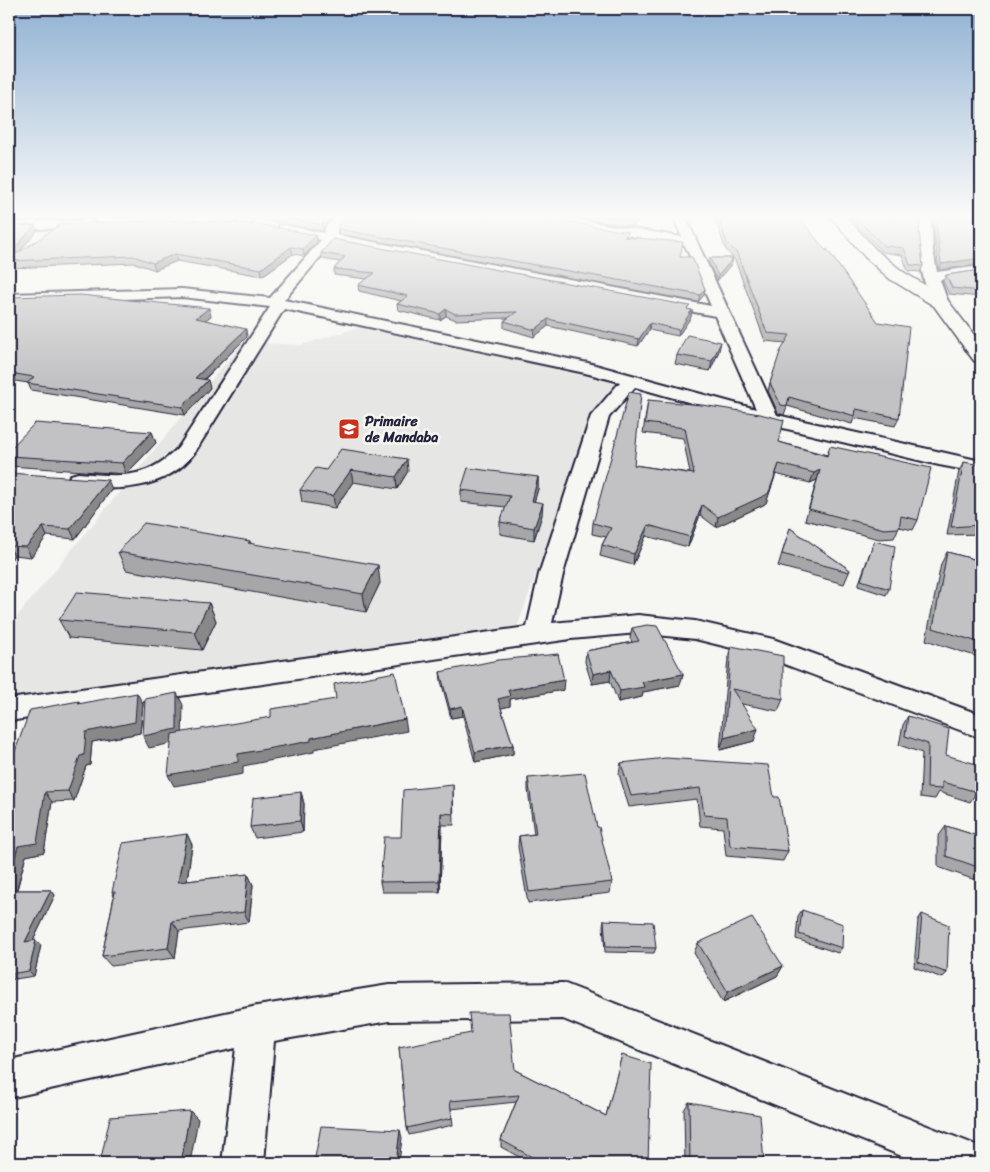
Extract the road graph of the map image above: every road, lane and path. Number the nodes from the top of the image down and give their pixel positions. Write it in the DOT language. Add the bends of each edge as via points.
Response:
graph roads {
  1 [pos="303,271"];
  2 [pos="502,271"];
  3 [pos="702,271"];
  4 [pos="890,271"];
  5 [pos="929,271"];
  6 [pos="976,271"];
  7 [pos="930,277"];
  8 [pos="9,298"];
  9 [pos="940,302"];
  10 [pos="277,303"];
  11 [pos="720,312"];
  12 [pos="980,353"];
  13 [pos="631,380"];
  14 [pos="769,419"];
  15 [pos="981,467"];
  16 [pos="58,478"];
  17 [pos="537,636"];
  18 [pos="9,710"];
  19 [pos="981,728"];
  20 [pos="258,1025"];
  21 [pos="9,1079"];
  22 [pos="243,1163"];
  23 [pos="969,1163"];
  1 -- 10 [label="street"];
  2 -- 11 [label="street"];
  3 -- 11 [label="street"];
  4 -- 9 [label="street"];
  5 -- 7 [label="street"];
  6 -- 7 [label="street"];
  7 -- 9 [label="street"];
  8 -- 10 [label="street" via="182,293"];
  9 -- 12 [label="street"];
  10 -- 13 [label="street" via="588,368"];
  10 -- 16 [label="street" via="186,452 174,465 161,474 126,482"];
  11 -- 14 [label="street"];
  13 -- 14 [label="street"];
  13 -- 17 [label="street" via="600,416 551,574"];
  14 -- 15 [label="street"];
  17 -- 18 [label="street"];
  17 -- 19 [label="street" via="638,624 695,630 764,646"];
  20 -- 21 [label="street"];
  20 -- 22 [label="street"];
  20 -- 23 [label="street" via="388,1003 563,1001"];
}
